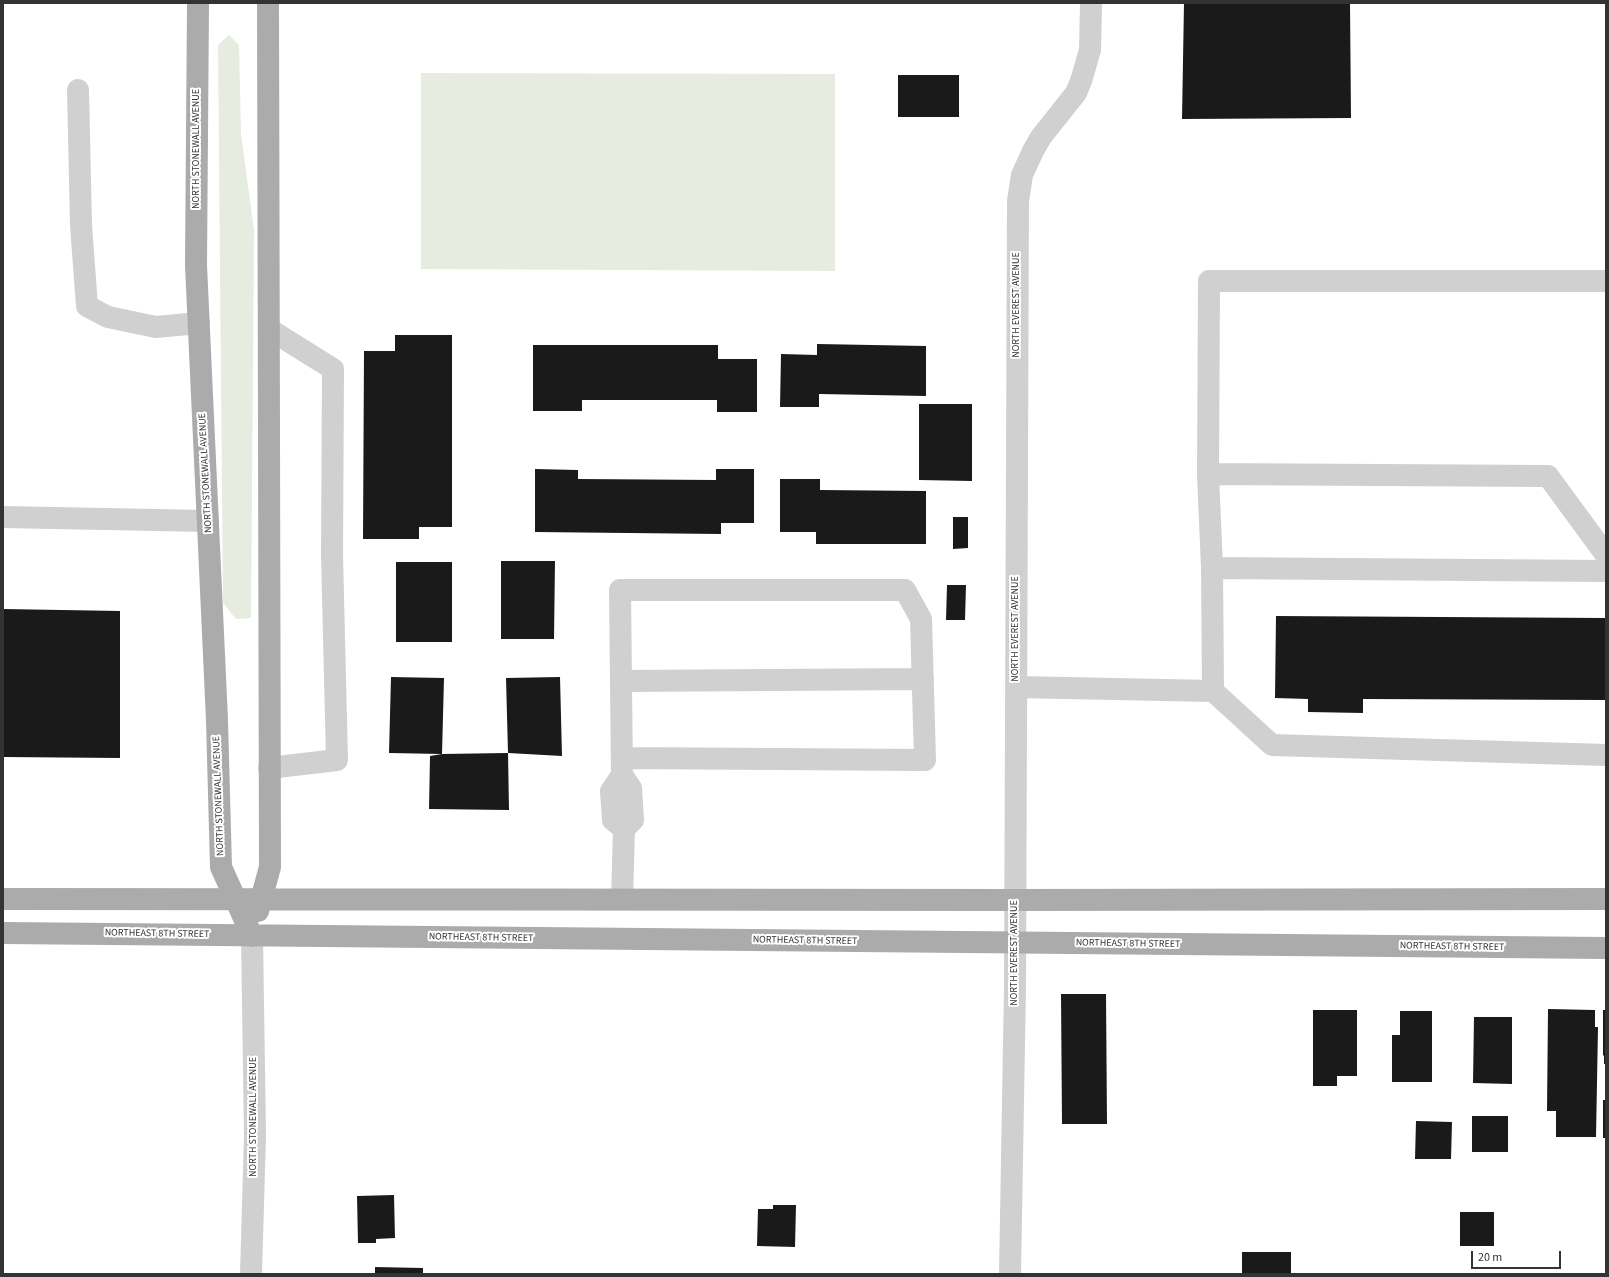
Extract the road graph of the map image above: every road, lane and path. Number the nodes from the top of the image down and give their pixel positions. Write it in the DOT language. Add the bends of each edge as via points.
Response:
graph roads {
  1 [pos="198,3"];
  2 [pos="268,3"];
  3 [pos="1091,3"];
  4 [pos="78,90"];
  5 [pos="1606,281"];
  6 [pos="199,323"];
  7 [pos="269,328"];
  8 [pos="1208,474"];
  9 [pos="3,517"];
  10 [pos="208,521"];
  11 [pos="1606,555"];
  12 [pos="1212,568"];
  13 [pos="1606,571"];
  14 [pos="923,679"];
  15 [pos="621,681"];
  16 [pos="1016,687"];
  17 [pos="1213,691"];
  18 [pos="1606,754"];
  19 [pos="622,766"];
  20 [pos="270,768"];
  21 [pos="234,898"];
  22 [pos="261,898"];
  23 [pos="3,899"];
  24 [pos="622,899"];
  25 [pos="1606,899"];
  26 [pos="1015,900"];
  27 [pos="3,933"];
  28 [pos="252,936"];
  29 [pos="1015,943"];
  30 [pos="1606,948"];
  31 [pos="251,1274"];
  32 [pos="1010,1274"];
  1 -- 6 [label="main road, NORTH STONEWALL AVENUE" via="196,265"];
  2 -- 7 [label="main road, NORTH STONEWALL AVENUE"];
  3 -- 16 [label="street, NORTH EVEREST AVENUE" via="1090,50 1082,81 1076,93 1032,151 1022,175 1018,201"];
  4 -- 6 [label="street" via="81,225 88,306 108,317 156,326"];
  5 -- 8 [label="street" via="1209,281"];
  6 -- 10 [label="main road, NORTH STONEWALL AVENUE"];
  7 -- 20 [label="main road, NORTH STONEWALL AVENUE"];
  7 -- 20 [label="street" via="333,369 332,555 337,760"];
  8 -- 11 [label="street" via="1548,476"];
  8 -- 12 [label="street"];
  9 -- 10 [label="street"];
  10 -- 21 [label="main road, NORTH STONEWALL AVENUE" via="221,867"];
  12 -- 13 [label="street"];
  12 -- 17 [label="street"];
  14 -- 15 [label="street"];
  14 -- 15 [label="street" via="921,619 905,590 620,590"];
  14 -- 19 [label="street" via="925,760"];
  15 -- 19 [label="street"];
  16 -- 17 [label="street"];
  16 -- 26 [label="street, NORTH EVEREST AVENUE"];
  17 -- 18 [label="street" via="1272,745"];
  19 -- 24 [label="street" via="631,788 634,820 624,829"];
  20 -- 22 [label="main road, NORTH STONEWALL AVENUE" via="270,867"];
  21 -- 22 [label="main road"];
  21 -- 23 [label="main road"];
  21 -- 28 [label="main road, NORTH STONEWALL AVENUE"];
  22 -- 24 [label="main road"];
  22 -- 28 [label="main road, NORTH STONEWALL AVENUE"];
  24 -- 26 [label="main road"];
  25 -- 26 [label="main road"];
  26 -- 29 [label="street, NORTH EVEREST AVENUE"];
  27 -- 28 [label="main road, NORTHEAST 8TH STREET"];
  28 -- 29 [label="main road, NORTHEAST 8TH STREET"];
  28 -- 31 [label="street, NORTH STONEWALL AVENUE" via="255,1136"];
  29 -- 30 [label="main road, NORTHEAST 8TH STREET"];
  29 -- 32 [label="street, NORTH EVEREST AVENUE"];
}
